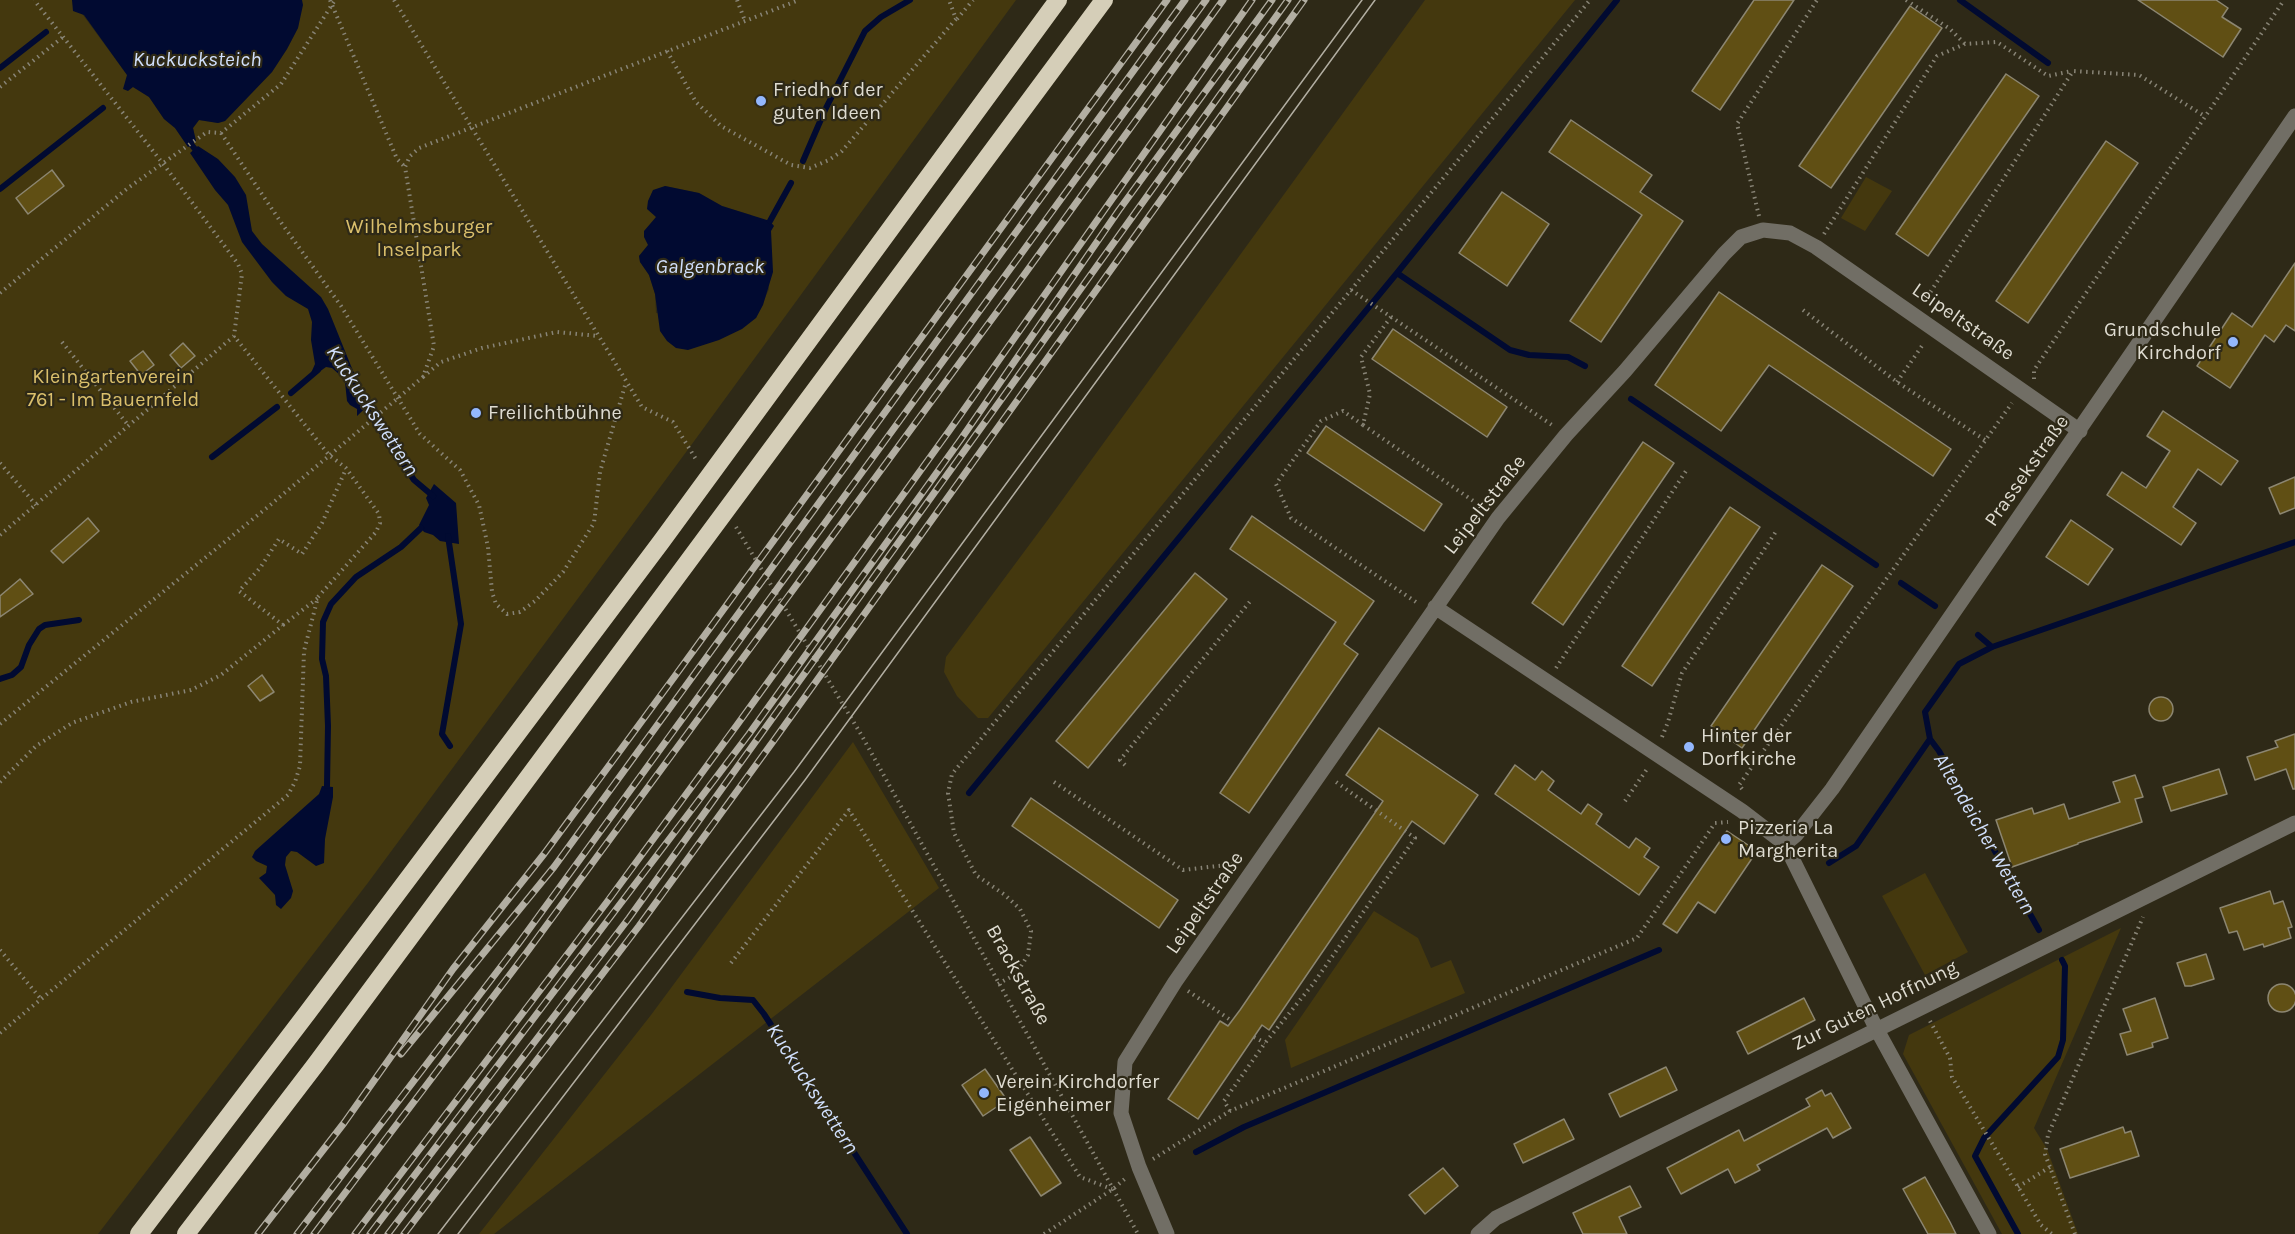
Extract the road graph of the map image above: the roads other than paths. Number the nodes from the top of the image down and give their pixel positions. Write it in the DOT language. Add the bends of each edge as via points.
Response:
graph roads {
  1 [pos="1058,0"];
  2 [pos="1104,0"];
  3 [pos="2295,116"];
  4 [pos="2080,430"];
  5 [pos="1435,607"];
  6 [pos="2295,822"];
  7 [pos="1785,844"];
  8 [pos="1876,1028"];
  9 [pos="139,1234"];
  10 [pos="186,1234"];
  11 [pos="1167,1234"];
  12 [pos="1478,1234"];
  13 [pos="1989,1234"];
  1 -- 9 [label="highway" via="661,542"];
  2 -- 10 [label="highway"];
  3 -- 4 [label="street, Prassekstraße"];
  4 -- 5 [label="street, Leipeltstraße" via="1816,247 1790,233 1763,230 1741,237 1724,254 1566,435 1498,518"];
  4 -- 7 [label="street, Prassekstraße" via="1832,789"];
  5 -- 7 [label="street" via="1742,811"];
  5 -- 11 [label="street, Leipeltstraße" via="1175,982 1125,1062 1121,1113"];
  6 -- 8 [label="street, Zur Guten Hoffnung"];
  7 -- 8 [label="street"];
  8 -- 12 [label="street, Zur Guten Hoffnung" via="1496,1218"];
  8 -- 13 [label="street"];
}
